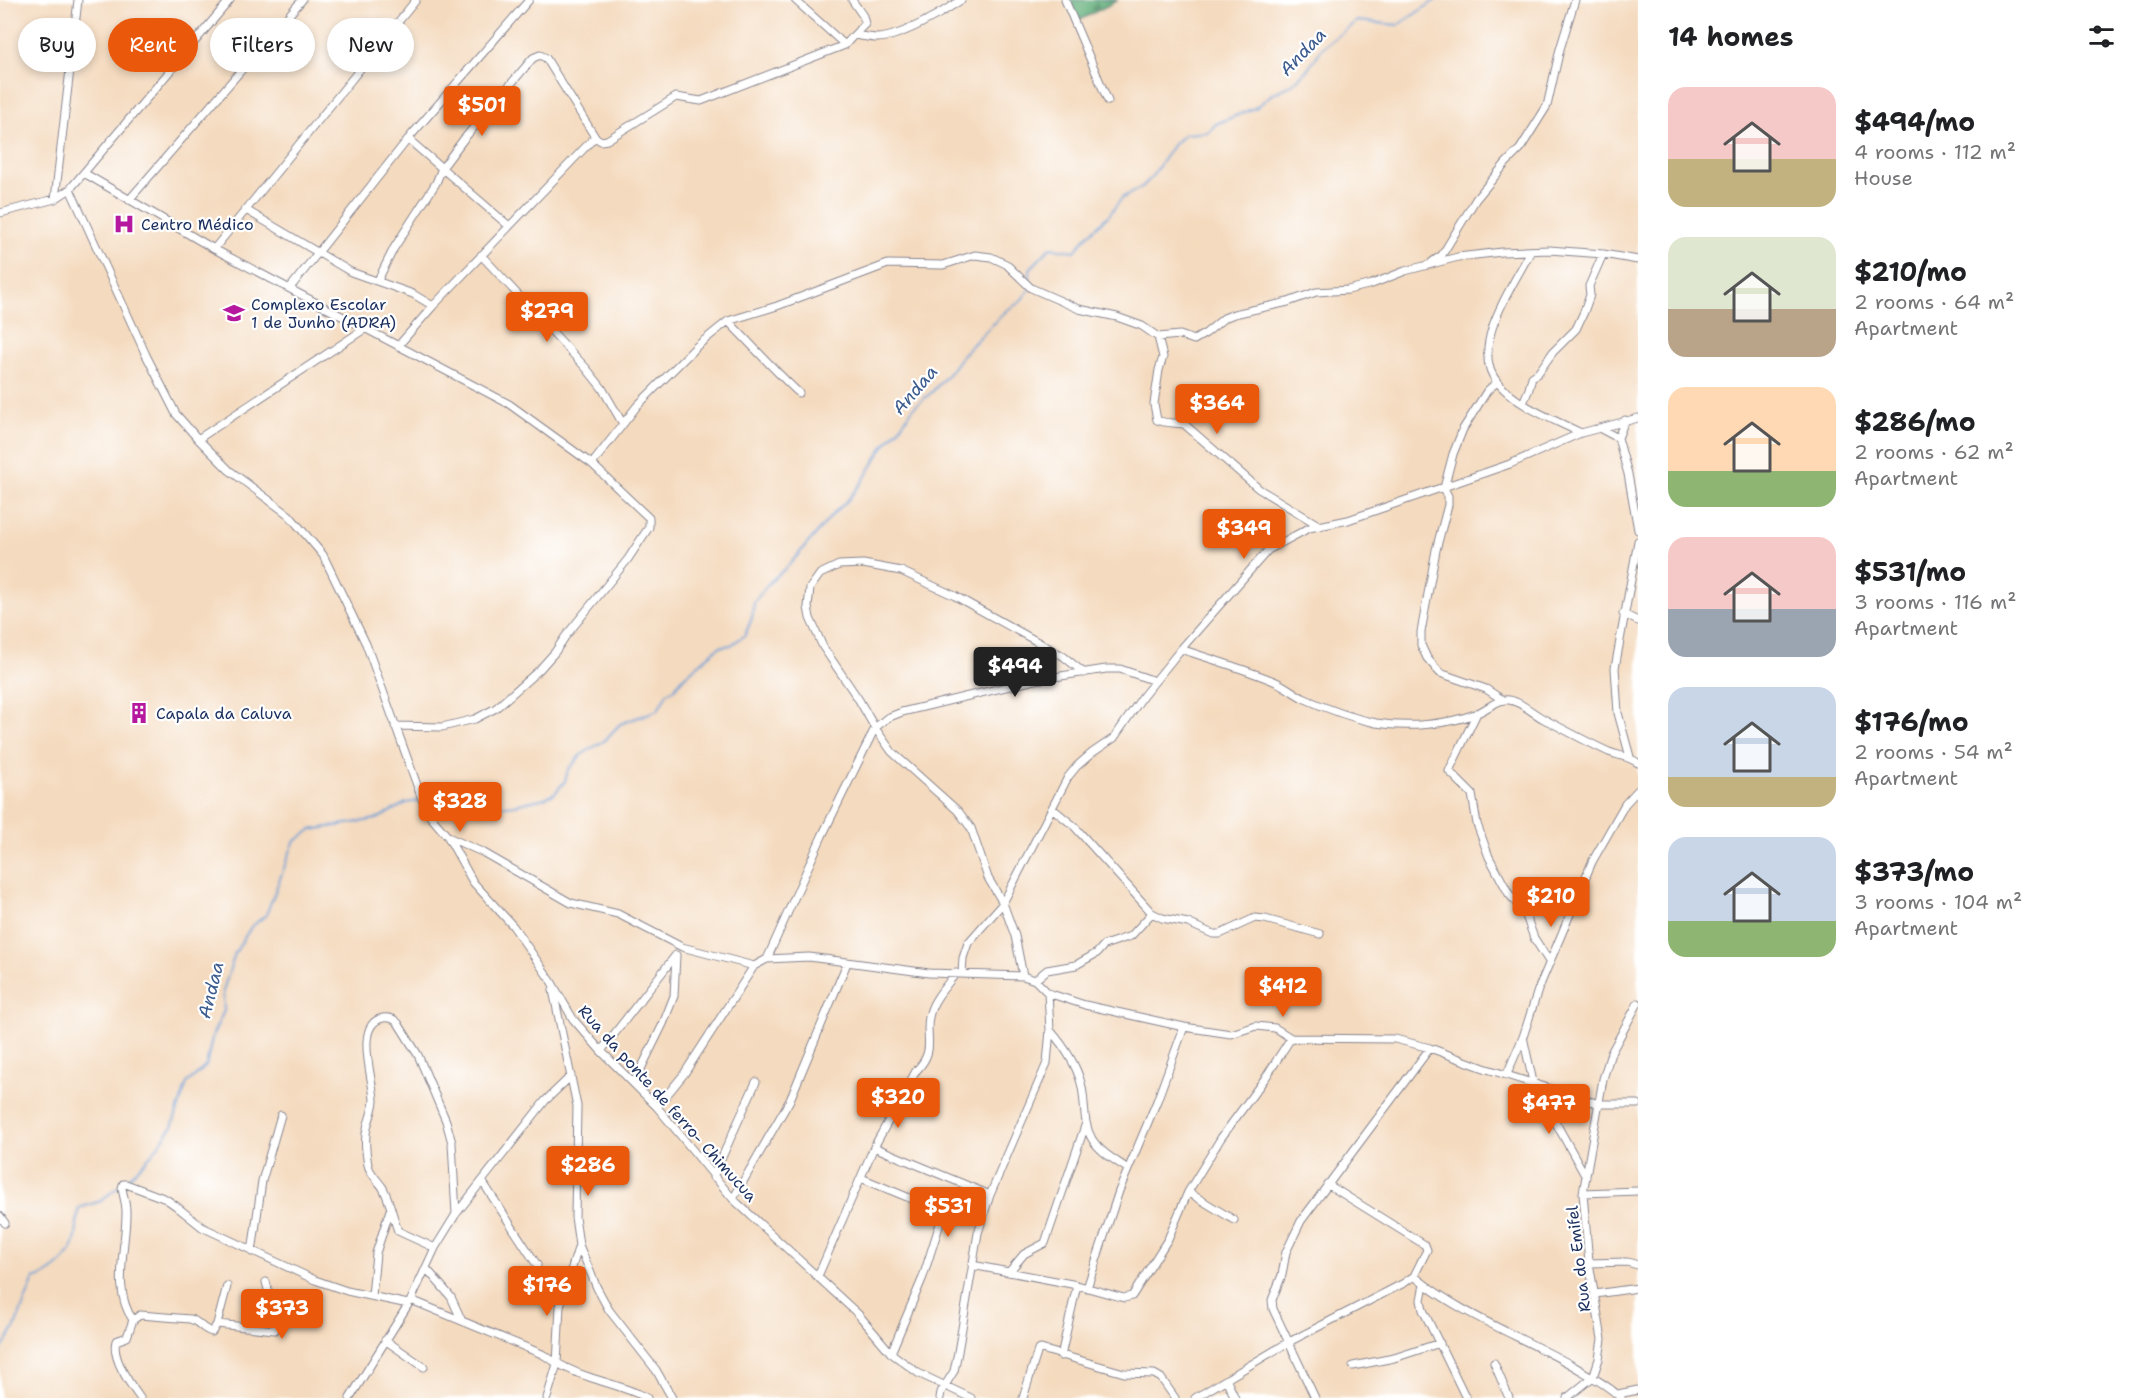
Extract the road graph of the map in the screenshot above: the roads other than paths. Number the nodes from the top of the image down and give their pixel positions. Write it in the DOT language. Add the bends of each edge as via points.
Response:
graph roads {
  1 [pos="78,0"];
  2 [pos="230,0"];
  3 [pos="302,0"];
  4 [pos="416,0"];
  5 [pos="529,0"];
  6 [pos="795,0"];
  7 [pos="852,0"];
  8 [pos="961,0"];
  9 [pos="1065,0"];
  10 [pos="1575,0"];
  11 [pos="854,35"];
  12 [pos="845,45"];
  13 [pos="1108,101"];
  14 [pos="595,137"];
  15 [pos="408,139"];
  16 [pos="442,168"];
  17 [pos="84,173"];
  18 [pos="70,189"];
  19 [pos="55,199"];
  20 [pos="129,200"];
  21 [pos="246,210"];
  22 [pos="0,213"];
  23 [pos="509,226"];
  24 [pos="214,249"];
  25 [pos="1531,251"];
  26 [pos="320,252"];
  27 [pos="481,255"];
  28 [pos="1603,255"];
  29 [pos="1638,260"];
  30 [pos="1430,264"];
  31 [pos="378,280"];
  32 [pos="290,288"];
  33 [pos="433,306"];
  34 [pos="728,321"];
  35 [pos="366,328"];
  36 [pos="1158,337"];
  37 [pos="398,346"];
  38 [pos="1497,382"];
  39 [pos="799,393"];
  40 [pos="1523,403"];
  41 [pos="1638,418"];
  42 [pos="1625,420"];
  43 [pos="623,424"];
  44 [pos="1599,429"];
  45 [pos="1581,434"];
  46 [pos="1618,438"];
  47 [pos="198,439"];
  48 [pos="592,464"];
  49 [pos="1444,488"];
  50 [pos="1320,526"];
  51 [pos="1638,530"];
  52 [pos="1638,541"];
  53 [pos="1623,614"];
  54 [pos="1638,621"];
  55 [pos="1181,649"];
  56 [pos="1084,672"];
  57 [pos="1155,681"];
  58 [pos="1503,700"];
  59 [pos="1477,713"];
  60 [pos="395,726"];
  61 [pos="875,728"];
  62 [pos="1630,757"];
  63 [pos="1638,763"];
  64 [pos="1638,790"];
  65 [pos="1053,809"];
  66 [pos="448,837"];
  67 [pos="1003,903"];
  68 [pos="1152,913"];
  69 [pos="1320,934"];
  70 [pos="682,947"];
  71 [pos="675,955"];
  72 [pos="767,959"];
  73 [pos="847,963"];
  74 [pos="1550,963"];
  75 [pos="754,966"];
  76 [pos="959,973"];
  77 [pos="1023,976"];
  78 [pos="1035,980"];
  79 [pos="551,981"];
  80 [pos="1048,993"];
  81 [pos="1638,1003"];
  82 [pos="1185,1027"];
  83 [pos="1050,1030"];
  84 [pos="1523,1037"];
  85 [pos="1291,1038"];
  86 [pos="1430,1048"];
  87 [pos="601,1051"];
  88 [pos="1507,1074"];
  89 [pos="571,1076"];
  90 [pos="756,1082"];
  91 [pos="1533,1082"];
  92 [pos="634,1083"];
  93 [pos="1599,1104"];
  94 [pos="1638,1104"];
  95 [pos="657,1107"];
  96 [pos="281,1115"];
  97 [pos="1086,1123"];
  98 [pos="874,1147"];
  99 [pos="1128,1169"];
  100 [pos="1586,1176"];
  101 [pos="713,1177"];
  102 [pos="861,1178"];
  103 [pos="482,1181"];
  104 [pos="1327,1184"];
  105 [pos="1638,1191"];
  106 [pos="1188,1192"];
  107 [pos="1583,1193"];
  108 [pos="990,1195"];
  109 [pos="733,1199"];
  110 [pos="390,1210"];
  111 [pos="456,1214"];
  112 [pos="0,1216"];
  113 [pos="1234,1220"];
  114 [pos="5,1223"];
  115 [pos="579,1245"];
  116 [pos="435,1248"];
  117 [pos="252,1252"];
  118 [pos="1589,1263"];
  119 [pos="537,1265"];
  120 [pos="972,1265"];
  121 [pos="1638,1265"];
  122 [pos="426,1268"];
  123 [pos="1010,1272"];
  124 [pos="818,1276"];
  125 [pos="1414,1276"];
  126 [pos="266,1282"];
  127 [pos="1077,1284"];
  128 [pos="1424,1284"];
  129 [pos="227,1286"];
  130 [pos="1087,1288"];
  131 [pos="1638,1288"];
  132 [pos="1595,1294"];
  133 [pos="372,1296"];
  134 [pos="410,1302"];
  135 [pos="461,1319"];
  136 [pos="133,1320"];
  137 [pos="217,1324"];
  138 [pos="385,1340"];
  139 [pos="1287,1342"];
  140 [pos="1440,1343"];
  141 [pos="891,1353"];
  142 [pos="1061,1356"];
  143 [pos="1494,1363"];
  144 [pos="557,1364"];
  145 [pos="1353,1366"];
  146 [pos="424,1367"];
  147 [pos="1593,1377"];
  148 [pos="1226,1379"];
  149 [pos="945,1386"];
  150 [pos="1638,1389"];
  151 [pos="1619,1396"];
  152 [pos="140,1398"];
  153 [pos="350,1398"];
  154 [pos="547,1398"];
  155 [pos="647,1398"];
  156 [pos="672,1398"];
  157 [pos="940,1398"];
  158 [pos="971,1398"];
  159 [pos="1023,1398"];
  160 [pos="1175,1398"];
  161 [pos="1195,1398"];
  162 [pos="1235,1398"];
  163 [pos="1315,1398"];
  164 [pos="1466,1398"];
  165 [pos="1509,1398"];
  166 [pos="1567,1398"];
  1 -- 19 [label="street"];
  2 -- 17 [label="street"];
  3 -- 20 [label="street"];
  4 -- 21 [label="street"];
  5 -- 15 [label="street"];
  6 -- 12 [label="street"];
  7 -- 11 [label="street" via="865,24"];
  8 -- 11 [label="street" via="901,32 880,38"];
  9 -- 13 [label="street"];
  10 -- 30 [label="street" via="1547,106 1520,149 1476,199 1442,255"];
  11 -- 12 [label="street"];
  12 -- 14 [label="street" via="701,101 676,97 607,140"];
  14 -- 16 [label="street" via="546,58 540,55 517,75"];
  14 -- 23 [label="street"];
  15 -- 16 [label="street"];
  15 -- 26 [label="street"];
  16 -- 23 [label="street"];
  16 -- 31 [label="street"];
  17 -- 18 [label="street"];
  17 -- 20 [label="street"];
  18 -- 19 [label="street"];
  18 -- 47 [label="street, Rua da ponte de ferro- Chimucua" via="176,414"];
  19 -- 22 [label="street"];
  20 -- 24 [label="street"];
  21 -- 24 [label="street"];
  21 -- 26 [label="street"];
  23 -- 27 [label="street"];
  24 -- 32 [label="street"];
  25 -- 28 [label="street"];
  25 -- 30 [label="street" via="1458,257"];
  25 -- 38 [label="street" via="1497,313 1488,341 1487,362"];
  26 -- 31 [label="street" via="351,272"];
  26 -- 32 [label="street"];
  27 -- 33 [label="street"];
  27 -- 43 [label="street" via="586,368"];
  28 -- 29 [label="street"];
  28 -- 40 [label="street" via="1576,329 1532,377"];
  30 -- 36 [label="street" via="1372,284 1316,292 1234,314 1194,340 1180,335"];
  31 -- 33 [label="street"];
  32 -- 35 [label="street"];
  33 -- 37 [label="street"];
  34 -- 36 [label="street" via="888,264 943,265 975,255 1006,264 1031,288 1069,305 1142,326"];
  34 -- 39 [label="street"];
  34 -- 43 [label="street" via="697,346"];
  35 -- 37 [label="street"];
  35 -- 47 [label="street"];
  36 -- 50 [label="street" via="1163,357 1154,404 1157,420 1184,424 1259,489"];
  37 -- 48 [label="street" via="509,404"];
  38 -- 40 [label="street"];
  38 -- 49 [label="street" via="1487,391 1457,441"];
  40 -- 45 [label="street"];
  41 -- 42 [label="street"];
  42 -- 44 [label="street"];
  42 -- 46 [label="street"];
  43 -- 48 [label="street"];
  44 -- 45 [label="street"];
  44 -- 46 [label="street"];
  45 -- 49 [label="street"];
  46 -- 51 [label="street"];
  47 -- 60 [label="street, Rua da ponte de ferro- Chimucua" via="229,470 289,515 323,555 366,644"];
  48 -- 60 [label="street" via="649,518 649,527 628,559 555,652 496,708 475,719 442,728"];
  49 -- 50 [label="street"];
  49 -- 58 [label="street" via="1448,505 1436,550 1421,645 1440,672 1486,689"];
  50 -- 55 [label="street" via="1268,550"];
  52 -- 53 [label="street"];
  53 -- 54 [label="street"];
  53 -- 62 [label="street" via="1615,668 1618,713"];
  55 -- 57 [label="street"];
  55 -- 59 [label="street" via="1377,723 1420,724"];
  56 -- 57 [label="street" via="1120,669"];
  56 -- 61 [label="street" via="903,711"];
  56 -- 61 [label="street" via="1064,656 901,571 863,564 839,565 820,574 810,588 810,618 823,647"];
  57 -- 65 [label="street" via="1114,738 1068,777"];
  58 -- 59 [label="street"];
  58 -- 62 [label="street" via="1513,700 1597,747"];
  59 -- 74 [label="street" via="1449,771 1472,794 1489,857 1509,894 1525,913 1534,938"];
  60 -- 66 [label="street, Rua da ponte de ferro- Chimucua" via="430,816"];
  61 -- 67 [label="street" via="892,752 958,811 971,828 988,878"];
  61 -- 72 [label="street"];
  62 -- 63 [label="street"];
  64 -- 74 [label="street" via="1625,804 1592,862"];
  65 -- 67 [label="street"];
  65 -- 68 [label="street" via="1074,826"];
  66 -- 70 [label="street" via="571,903 618,914"];
  66 -- 79 [label="street, Rua da ponte de ferro- Chimucua" via="473,882 513,926"];
  67 -- 76 [label="street" via="968,943"];
  67 -- 77 [label="street"];
  68 -- 69 [label="street" via="1213,934 1255,918"];
  68 -- 78 [label="street" via="1131,936 1104,945 1076,965 1047,970"];
  70 -- 71 [label="street"];
  70 -- 75 [label="street"];
  71 -- 87 [label="street"];
  71 -- 92 [label="street" via="674,996"];
  72 -- 73 [label="street" via="809,957"];
  72 -- 75 [label="street"];
  73 -- 76 [label="street"];
  73 -- 109 [label="street" via="790,1100"];
  74 -- 84 [label="street"];
  75 -- 95 [label="street" via="684,1074"];
  76 -- 77 [label="street"];
  76 -- 98 [label="street" via="938,996 929,1014 925,1062 916,1071"];
  77 -- 78 [label="street"];
  78 -- 80 [label="street"];
  79 -- 87 [label="street, Rua da ponte de ferro- Chimucua" via="573,1019"];
  79 -- 89 [label="street"];
  80 -- 82 [label="street"];
  80 -- 83 [label="street"];
  81 -- 93 [label="street, Rua do Emifel" via="1611,1053"];
  82 -- 85 [label="street" via="1231,1034 1256,1026 1275,1028"];
  82 -- 99 [label="street"];
  83 -- 97 [label="street" via="1081,1082"];
  83 -- 108 [label="street" via="1047,1063"];
  84 -- 88 [label="street"];
  84 -- 91 [label="street"];
  85 -- 86 [label="street" via="1395,1039"];
  85 -- 106 [label="street"];
  86 -- 88 [label="street"];
  86 -- 104 [label="street"];
  87 -- 92 [label="street, Rua da ponte de ferro- Chimucua"];
  88 -- 91 [label="street"];
  89 -- 103 [label="street" via="545,1101"];
  89 -- 115 [label="street" via="577,1106 575,1217"];
  90 -- 101 [label="street"];
  91 -- 93 [label="street"];
  91 -- 100 [label="street"];
  92 -- 95 [label="street, Rua da ponte de ferro- Chimucua"];
  93 -- 94 [label="street"];
  93 -- 100 [label="street, Rua do Emifel"];
  95 -- 101 [label="street, Rua da ponte de ferro- Chimucua"];
  96 -- 117 [label="street" via="262,1182"];
  97 -- 99 [label="street" via="1101,1150"];
  97 -- 123 [label="street" via="1045,1243 1024,1254"];
  98 -- 102 [label="street"];
  98 -- 108 [label="street"];
  99 -- 130 [label="street"];
  100 -- 107 [label="street, Rua do Emifel"];
  101 -- 109 [label="street, Rua da ponte de ferro- Chimucua"];
  102 -- 124 [label="street"];
  102 -- 141 [label="street" via="941,1211 923,1277"];
  103 -- 111 [label="street"];
  103 -- 119 [label="street"];
  104 -- 125 [label="street" via="1425,1245"];
  104 -- 139 [label="street" via="1289,1245 1272,1300"];
  105 -- 107 [label="street"];
  106 -- 113 [label="street"];
  106 -- 130 [label="street" via="1168,1239 1136,1293 1124,1298"];
  107 -- 118 [label="street, Rua do Emifel"];
  108 -- 120 [label="street"];
  109 -- 124 [label="street, Rua da ponte de ferro- Chimucua"];
  110 -- 111 [label="street" via="383,1188 369,1167 366,1146 374,1100 368,1070 368,1028 372,1022 389,1017 396,1019 418,1055 446,1121 452,1143"];
  110 -- 116 [label="street" via="398,1231"];
  110 -- 133 [label="street" via="376,1253"];
  111 -- 116 [label="street"];
  112 -- 114 [label="street"];
  115 -- 144 [label="street" via="560,1306"];
  115 -- 156 [label="street" via="609,1310 656,1370"];
  116 -- 122 [label="street"];
  117 -- 133 [label="street" via="315,1280"];
  117 -- 136 [label="street" via="202,1227 166,1199 123,1184 126,1209 121,1274 126,1308"];
  118 -- 121 [label="street"];
  118 -- 132 [label="street, Rua do Emifel"];
  120 -- 123 [label="street"];
  120 -- 149 [label="street" via="954,1371"];
  122 -- 134 [label="street"];
  122 -- 135 [label="street" via="451,1298"];
  123 -- 127 [label="street"];
  124 -- 141 [label="street, Rua da ponte de ferro- Chimucua"];
  125 -- 128 [label="street"];
  125 -- 139 [label="street"];
  126 -- 137 [label="street" via="278,1324 275,1330"];
  127 -- 130 [label="street"];
  127 -- 142 [label="street"];
  128 -- 140 [label="street" via="1423,1310"];
  128 -- 147 [label="street" via="1475,1316"];
  129 -- 137 [label="street"];
  131 -- 132 [label="street"];
  132 -- 147 [label="street, Rua do Emifel" via="1602,1339"];
  133 -- 134 [label="street"];
  134 -- 135 [label="street"];
  134 -- 138 [label="street"];
  135 -- 144 [label="street"];
  136 -- 137 [label="street" via="140,1315 190,1319 212,1332"];
  136 -- 152 [label="street" via="127,1337 116,1341 115,1351 123,1373"];
  138 -- 146 [label="street"];
  138 -- 153 [label="street"];
  139 -- 148 [label="street"];
  139 -- 163 [label="street"];
  140 -- 145 [label="street"];
  140 -- 164 [label="street"];
  141 -- 149 [label="street, Rua da ponte de ferro- Chimucua"];
  142 -- 159 [label="street" via="1038,1350"];
  142 -- 160 [label="street" via="1124,1373 1154,1374"];
  143 -- 165 [label="street"];
  144 -- 154 [label="street"];
  144 -- 155 [label="street"];
  147 -- 151 [label="street"];
  147 -- 166 [label="street"];
  148 -- 161 [label="street"];
  148 -- 162 [label="street"];
  149 -- 157 [label="street"];
  149 -- 158 [label="street, Rua da ponte de ferro- Chimucua"];
  150 -- 151 [label="street"];
}
